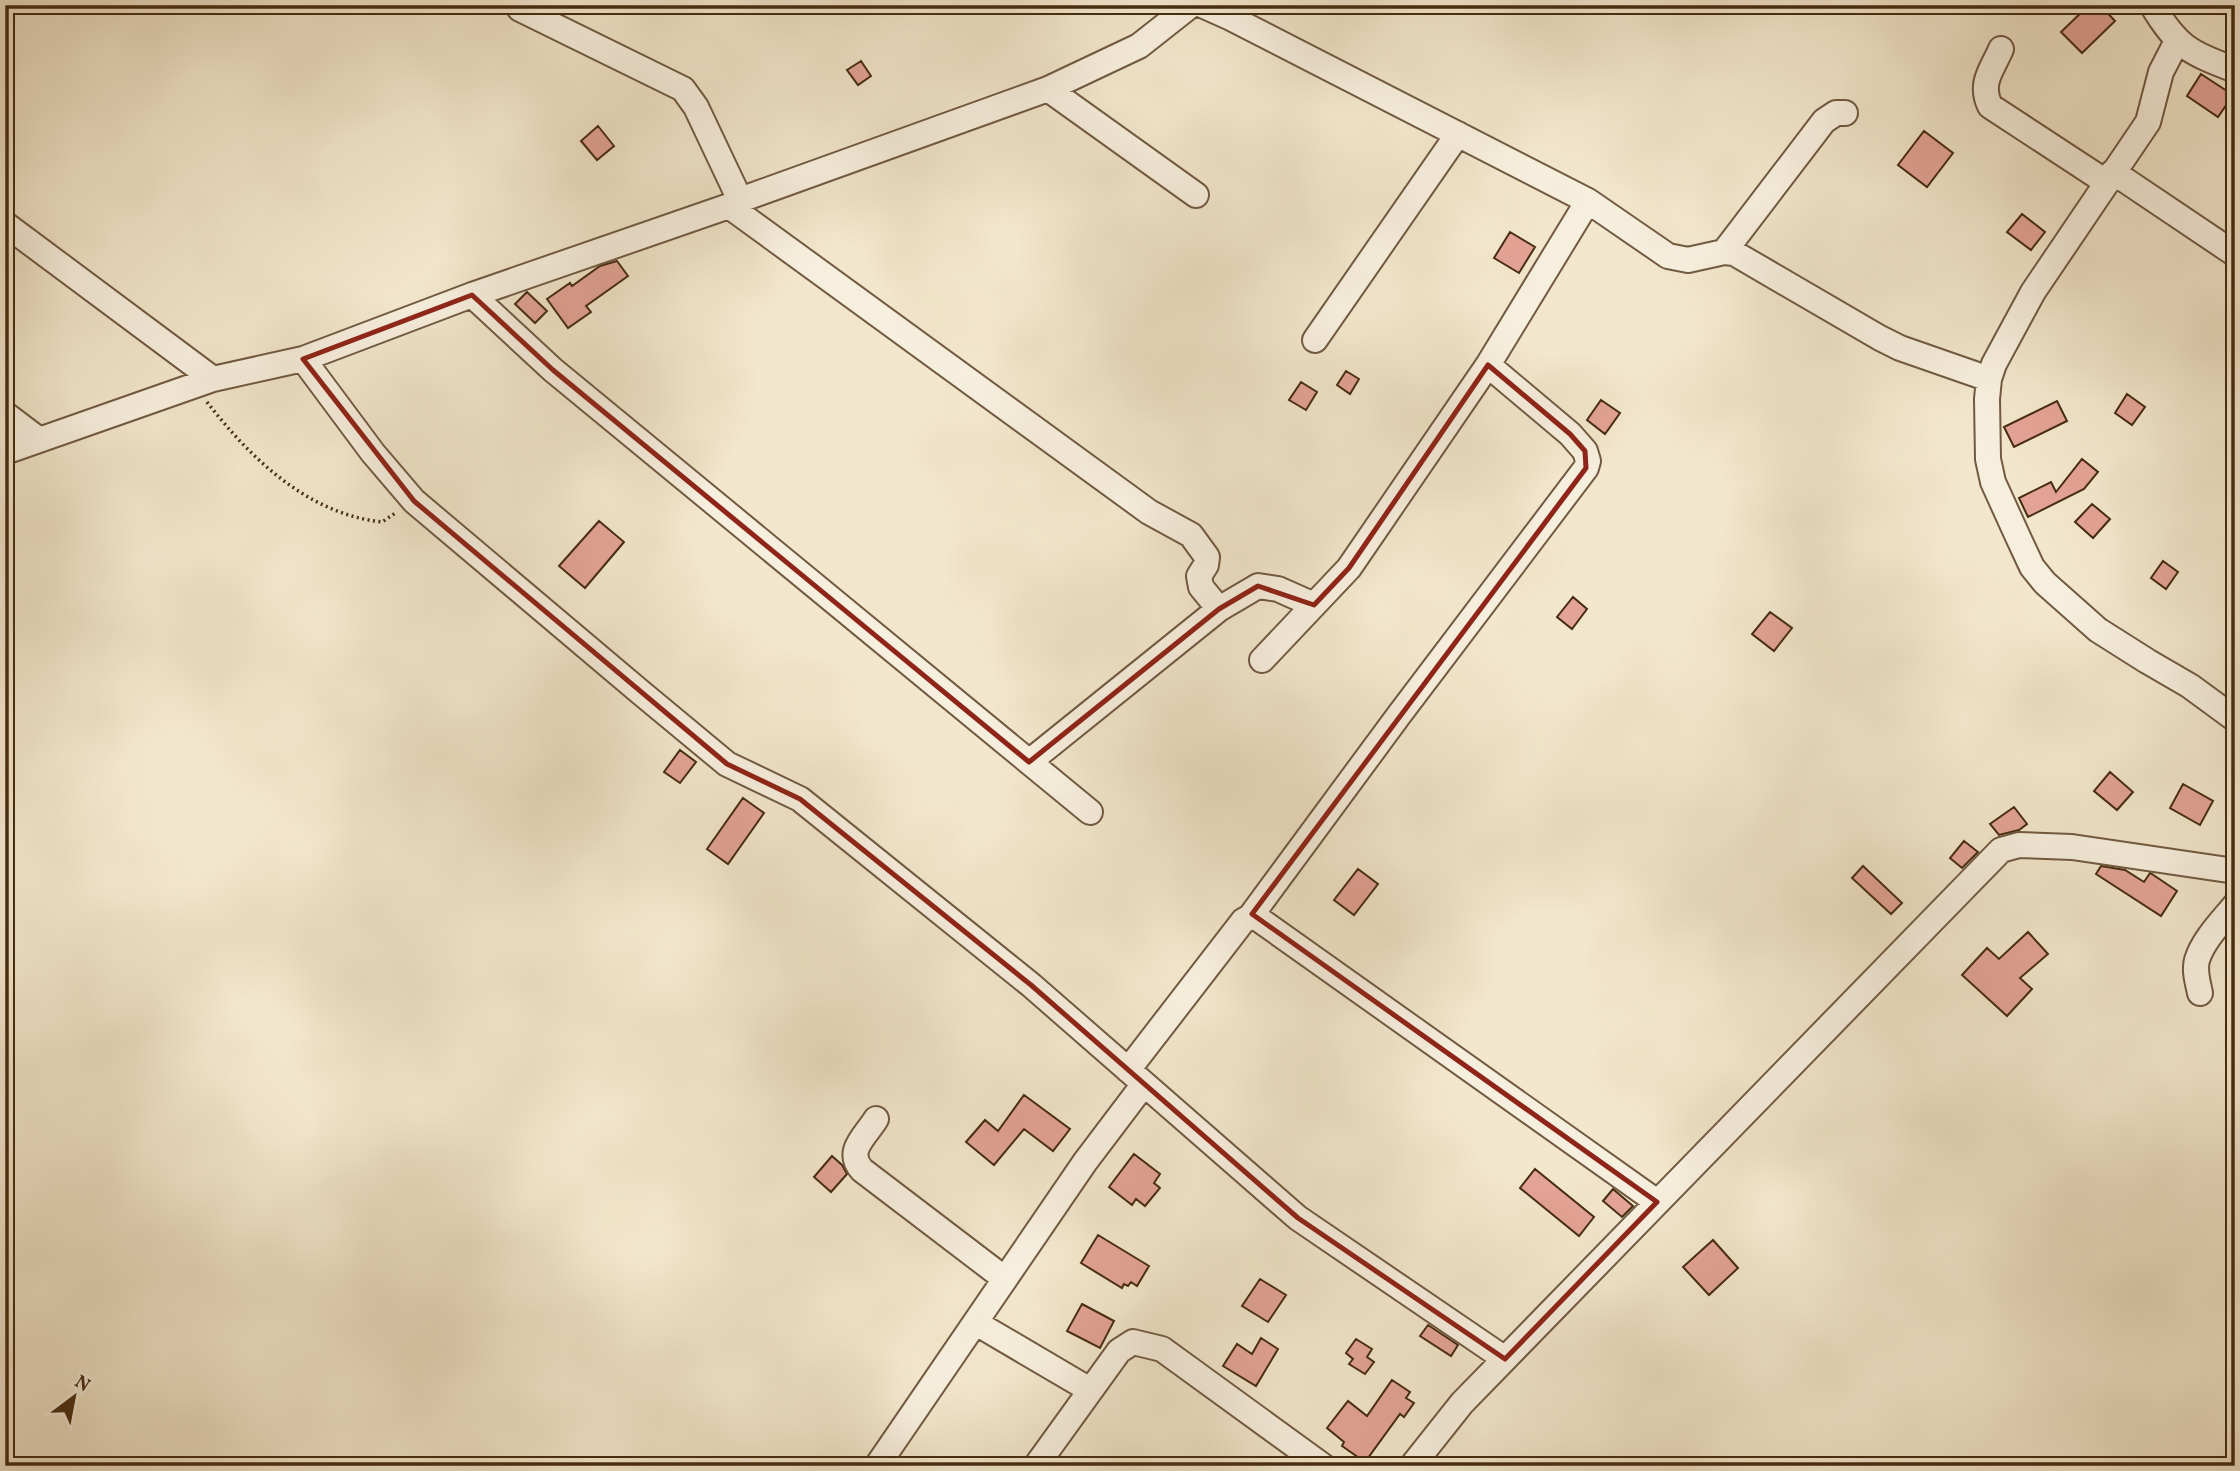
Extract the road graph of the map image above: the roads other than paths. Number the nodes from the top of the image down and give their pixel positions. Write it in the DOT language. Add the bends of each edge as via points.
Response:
graph roads {
  1 [pos="517,5"];
  2 [pos="1191,5"];
  3 [pos="1202,5"];
  4 [pos="2152,5"];
  5 [pos="2178,41"];
  6 [pos="2001,49"];
  7 [pos="2235,70"];
  8 [pos="1048,89"];
  9 [pos="1845,113"];
  10 [pos="1458,134"];
  11 [pos="2110,177"];
  12 [pos="1196,195"];
  13 [pos="1588,201"];
  14 [pos="734,203"];
  15 [pos="5,224"];
  16 [pos="1724,252"];
  17 [pos="2235,254"];
  18 [pos="472,295"];
  19 [pos="1315,340"];
  20 [pos="303,359"];
  21 [pos="1488,365"];
  22 [pos="1989,379"];
  23 [pos="204,383"];
  24 [pos="5,414"];
  25 [pos="38,439"];
  26 [pos="5,452"];
  27 [pos="1314,605"];
  28 [pos="1219,609"];
  29 [pos="1262,660"];
  30 [pos="2235,719"];
  31 [pos="1029,762"];
  32 [pos="1090,812"];
  33 [pos="2234,870"];
  34 [pos="2235,905"];
  35 [pos="1250,917"];
  36 [pos="2200,993"];
  37 [pos="1136,1077"];
  38 [pos="876,1119"];
  39 [pos="1657,1202"];
  40 [pos="1005,1279"];
  41 [pos="976,1323"];
  42 [pos="1505,1359"];
  43 [pos="1090,1390"];
  44 [pos="877,1466"];
  45 [pos="1036,1466"];
  46 [pos="1323,1466"];
  47 [pos="1412,1466"];
  1 -- 14 [label="street" via="683,89 696,107"];
  2 -- 8 [label="street" via="1139,46"];
  3 -- 10 [label="street"];
  4 -- 5 [label="street"];
  5 -- 7 [label="street"];
  5 -- 11 [label="street" via="2161,72 2148,122"];
  6 -- 11 [label="street" via="1986,82 1990,106"];
  8 -- 12 [label="street"];
  8 -- 14 [label="street"];
  9 -- 16 [label="street" via="1825,121"];
  10 -- 13 [label="street"];
  10 -- 19 [label="street"];
  11 -- 17 [label="street"];
  11 -- 22 [label="street" via="2032,292"];
  13 -- 16 [label="street" via="1668,256 1688,260"];
  13 -- 21 [label="street"];
  14 -- 18 [label="street"];
  14 -- 28 [label="street" via="1149,512 1191,535 1207,557 1199,576 1201,587"];
  15 -- 23 [label="street"];
  16 -- 22 [label="street" via="1751,261 1900,348"];
  18 -- 20 [label="street"];
  18 -- 31 [label="street" via="553,370"];
  20 -- 23 [label="street"];
  20 -- 37 [label="street" via="414,501 727,764 800,799 1031,985"];
  21 -- 27 [label="street" via="1349,568"];
  21 -- 35 [label="street" via="1570,434 1585,452 1586,468"];
  22 -- 30 [label="street" via="1990,471 2032,567 2098,629"];
  23 -- 25 [label="street"];
  24 -- 25 [label="street"];
  25 -- 26 [label="street"];
  27 -- 28 [label="street" via="1278,589 1258,586"];
  27 -- 29 [label="street"];
  28 -- 31 [label="street"];
  31 -- 32 [label="street"];
  33 -- 39 [label="street" via="2072,847 2018,845 2001,850"];
  34 -- 36 [label="street" via="2196,961"];
  35 -- 37 [label="street" via="1242,921"];
  35 -- 39 [label="street"];
  37 -- 40 [label="street"];
  37 -- 42 [label="street" via="1298,1218"];
  38 -- 40 [label="street" via="856,1149 856,1163"];
  39 -- 42 [label="street"];
  40 -- 41 [label="street"];
  41 -- 43 [label="street"];
  41 -- 44 [label="street"];
  42 -- 47 [label="street" via="1462,1403"];
  43 -- 45 [label="street"];
  43 -- 46 [label="street" via="1119,1351 1133,1342 1162,1349"];
}
